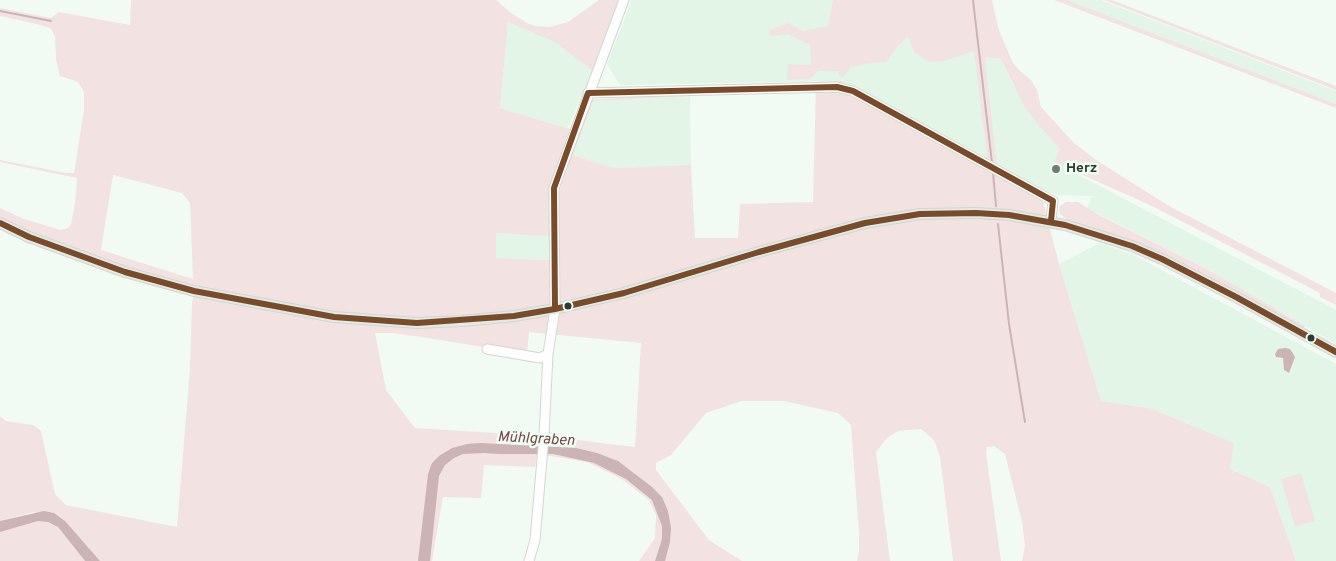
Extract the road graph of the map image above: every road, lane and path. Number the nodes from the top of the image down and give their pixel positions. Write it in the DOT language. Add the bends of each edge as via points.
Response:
graph roads {
  1 [pos="624,0"];
  2 [pos="588,94"];
  3 [pos="1052,222"];
  4 [pos="0,223"];
  5 [pos="554,309"];
  6 [pos="487,349"];
  7 [pos="1336,352"];
  8 [pos="548,354"];
  9 [pos="529,561"];
  1 -- 2 [label="street"];
  2 -- 3 [label="street" via="837,87 853,91 1053,201"];
  2 -- 5 [label="street" via="554,188"];
  3 -- 5 [label="main road" via="976,213 920,214 865,222"];
  3 -- 7 [label="main road" via="1114,239 1162,259"];
  4 -- 5 [label="main road" via="125,272 194,291 334,317 418,323 514,316"];
  5 -- 8 [label="street"];
  6 -- 8 [label="street" via="540,358"];
  8 -- 9 [label="street" via="535,540"];
}
